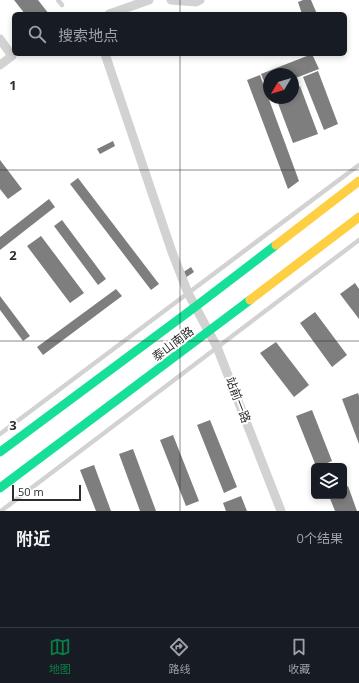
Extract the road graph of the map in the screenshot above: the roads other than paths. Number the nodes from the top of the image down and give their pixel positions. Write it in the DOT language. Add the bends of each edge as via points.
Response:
graph roads {
  1 [pos="58,0"];
  2 [pos="150,0"];
  3 [pos="171,0"];
  4 [pos="200,0"];
  5 [pos="62,6"];
  6 [pos="115,12"];
  7 [pos="0,39"];
  8 [pos="106,56"];
  9 [pos="0,65"];
  10 [pos="359,165"];
  11 [pos="359,181"];
  12 [pos="359,217"];
  13 [pos="359,240"];
  14 [pos="188,293"];
  15 [pos="195,307"];
  16 [pos="209,332"];
  17 [pos="218,348"];
  18 [pos="0,434"];
  19 [pos="0,452"];
  20 [pos="0,488"];
  21 [pos="1,511"];
  22 [pos="281,511"];
  1 -- 5 [label="lane"];
  2 -- 6 [label="street"];
  3 -- 4 [label="street"];
  7 -- 9 [label="street" via="12,56"];
  8 -- 14 [label="street, 站前一路"];
  10 -- 14 [label="lane"];
  11 -- 15 [label="street, 泰山南路"];
  12 -- 16 [label="street, 泰山南路"];
  13 -- 17 [label="lane"];
  14 -- 15 [label="street, 站前一路"];
  14 -- 18 [label="lane"];
  15 -- 16 [label="street, 站前一路"];
  15 -- 19 [label="street, 泰山南路"];
  16 -- 17 [label="street, 站前一路"];
  16 -- 20 [label="street, 泰山南路"];
  17 -- 21 [label="lane"];
  17 -- 22 [label="street, 站前一路"];
}
